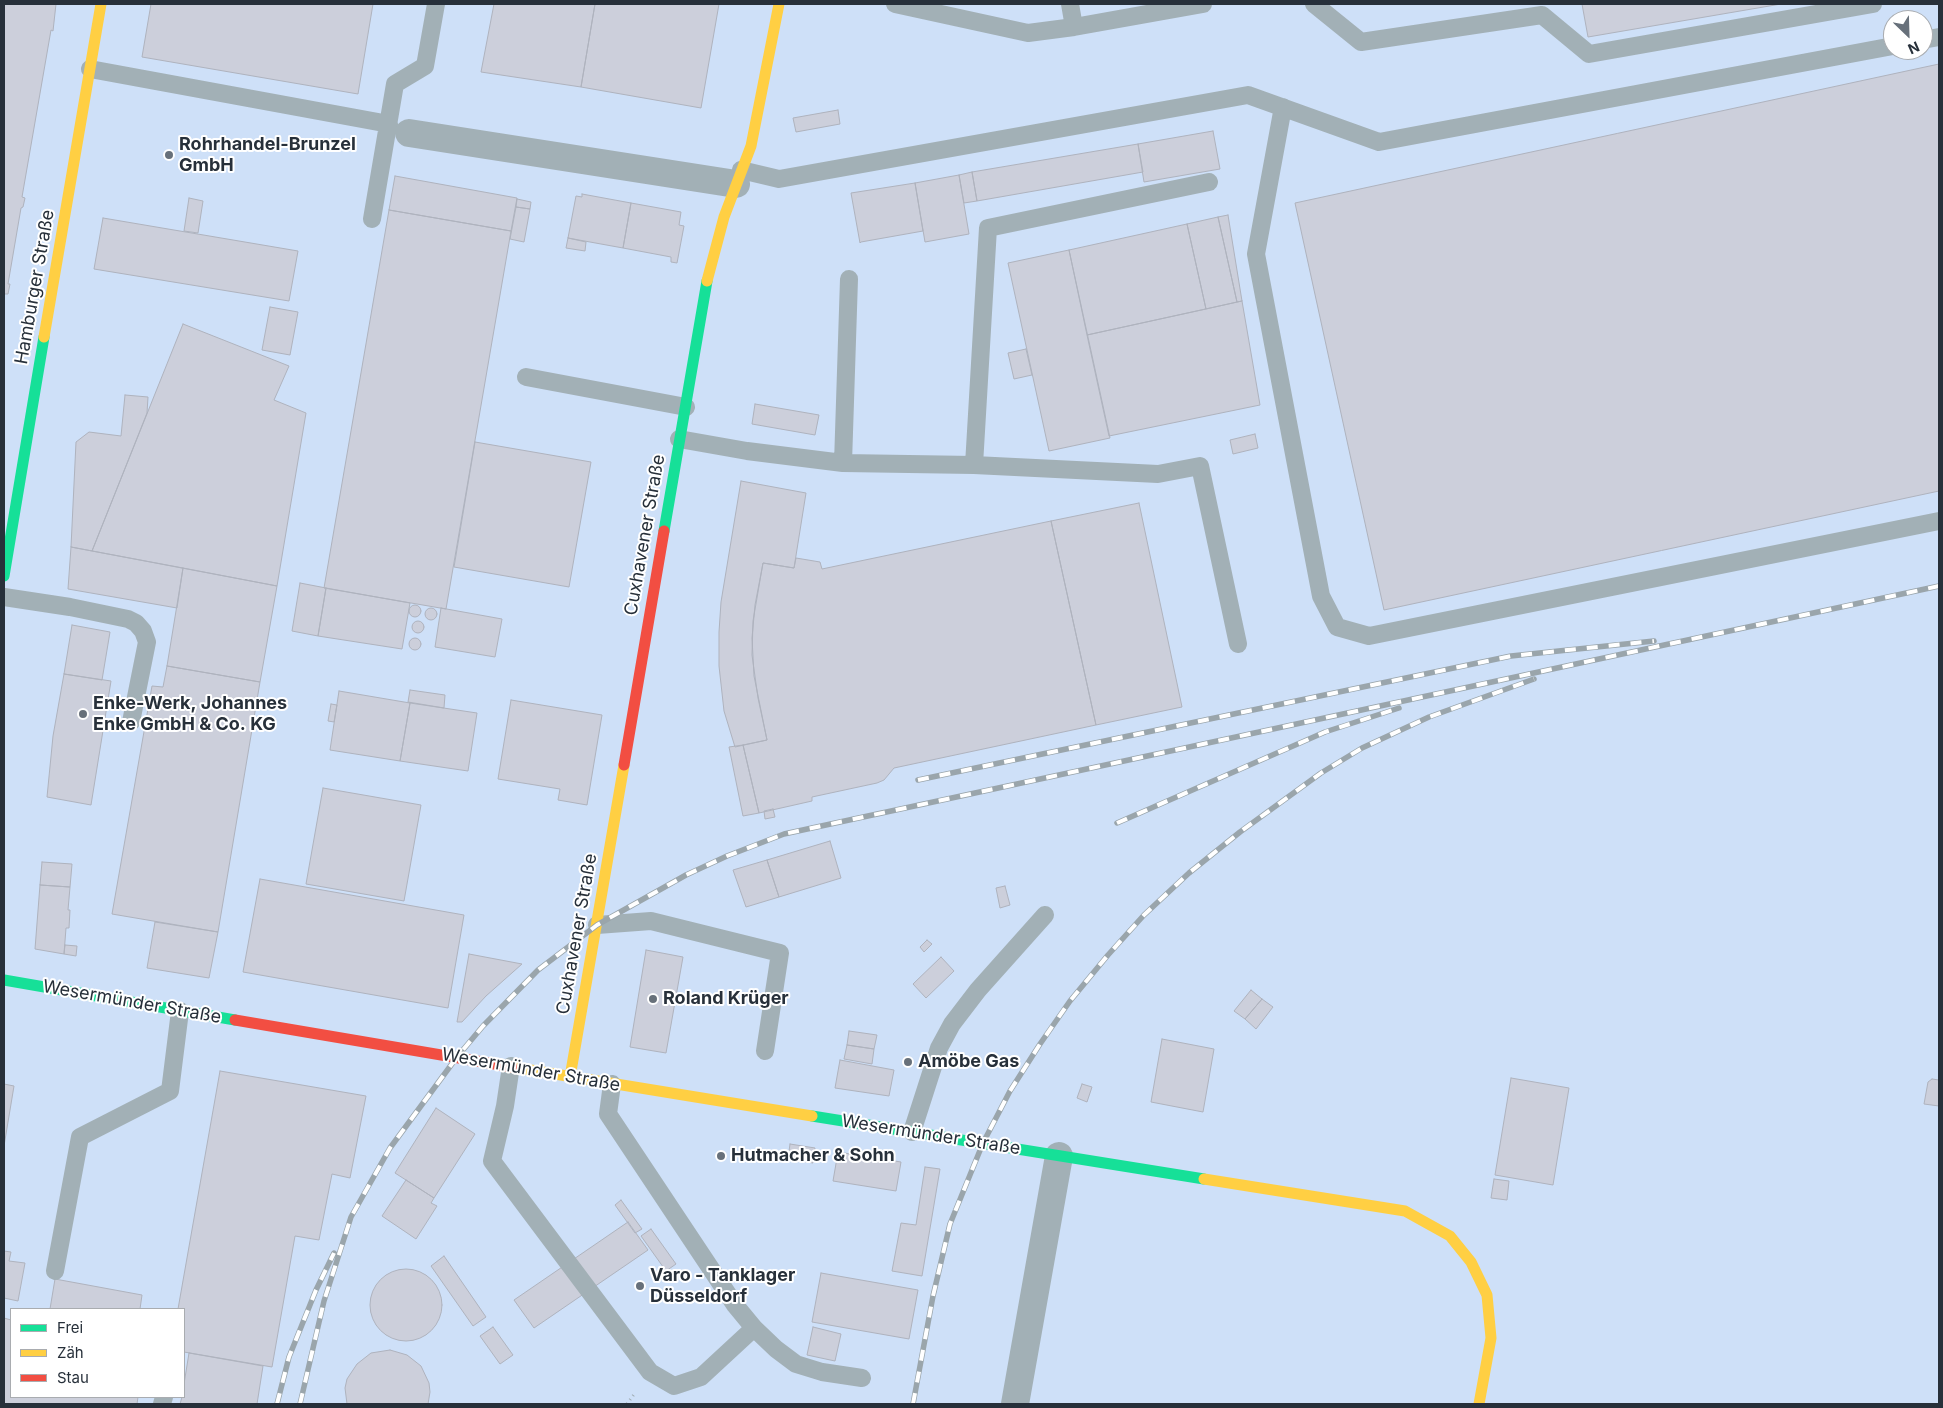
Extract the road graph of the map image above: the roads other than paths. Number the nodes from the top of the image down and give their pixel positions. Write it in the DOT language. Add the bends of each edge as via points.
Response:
graph roads {
  1 [pos="101,4"];
  2 [pos="436,4"];
  3 [pos="779,4"];
  4 [pos="895,4"];
  5 [pos="1070,4"];
  6 [pos="1202,4"];
  7 [pos="1314,4"];
  8 [pos="1873,4"];
  9 [pos="1542,9"];
  10 [pos="1074,28"];
  11 [pos="1883,48"];
  12 [pos="90,69"];
  13 [pos="1283,107"];
  14 [pos="399,129"];
  15 [pos="739,177"];
  16 [pos="1208,182"];
  17 [pos="372,219"];
  18 [pos="849,279"];
  19 [pos="526,377"];
  20 [pos="686,407"];
  21 [pos="679,440"];
  22 [pos="843,463"];
  23 [pos="974,465"];
  24 [pos="1939,521"];
  25 [pos="4,576"];
  26 [pos="4,597"];
  27 [pos="1238,644"];
  28 [pos="131,722"];
  29 [pos="1045,914"];
  30 [pos="597,925"];
  31 [pos="4,980"];
  32 [pos="180,1011"];
  33 [pos="765,1051"];
  34 [pos="511,1066"];
  35 [pos="570,1078"];
  36 [pos="612,1084"];
  37 [pos="912,1132"];
  38 [pos="1060,1156"];
  39 [pos="55,1271"];
  40 [pos="754,1328"];
  41 [pos="862,1378"];
  42 [pos="1015,1404"];
  43 [pos="1479,1404"];
  1 -- 12 [label="street, Hamburger Straße"];
  2 -- 14 [label="lane" via="425,66 395,84"];
  3 -- 15 [label="street, Cuxhavener Straße" via="751,146"];
  4 -- 10 [label="lane" via="1028,34"];
  5 -- 10 [label="lane"];
  6 -- 10 [label="lane"];
  7 -- 9 [label="lane" via="1361,42"];
  8 -- 9 [label="lane" via="1589,54"];
  11 -- 13 [label="lane" via="1379,142"];
  12 -- 14 [label="lane"];
  12 -- 25 [label="street, Hamburger Straße"];
  13 -- 15 [label="lane" via="1248,95 779,179"];
  13 -- 24 [label="lane" via="1256,254 1321,596 1337,627 1369,636"];
  14 -- 15 [label="street"];
  14 -- 17 [label="lane"];
  15 -- 20 [label="street, Cuxhavener Straße" via="708,275"];
  16 -- 23 [label="lane" via="988,228"];
  18 -- 22 [label="lane"];
  19 -- 20 [label="lane"];
  20 -- 21 [label="street, Cuxhavener Straße"];
  21 -- 22 [label="lane"];
  21 -- 30 [label="street, Cuxhavener Straße"];
  22 -- 23 [label="lane"];
  23 -- 27 [label="lane" via="1158,474 1200,466"];
  26 -- 28 [label="lane" via="128,619 143,630 147,642"];
  29 -- 37 [label="lane" via="952,1024 939,1048"];
  30 -- 33 [label="lane" via="651,921 780,953"];
  30 -- 35 [label="street, Cuxhavener Straße"];
  31 -- 32 [label="street, Wesermünder Straße"];
  32 -- 34 [label="street, Wesermünder Straße"];
  32 -- 39 [label="lane" via="170,1091 80,1137"];
  34 -- 35 [label="street, Wesermünder Straße"];
  34 -- 40 [label="lane" via="492,1161 650,1372 674,1386 701,1377"];
  35 -- 36 [label="street, Wesermünder Straße"];
  36 -- 37 [label="street, Wesermünder Straße"];
  36 -- 40 [label="lane" via="608,1114 735,1305"];
  37 -- 38 [label="street, Wesermünder Straße"];
  38 -- 42 [label="street"];
  38 -- 43 [label="street, Wesermünder Straße" via="1405,1211 1450,1236 1471,1262 1487,1295 1491,1338"];
  40 -- 41 [label="lane" via="796,1364"];
}
